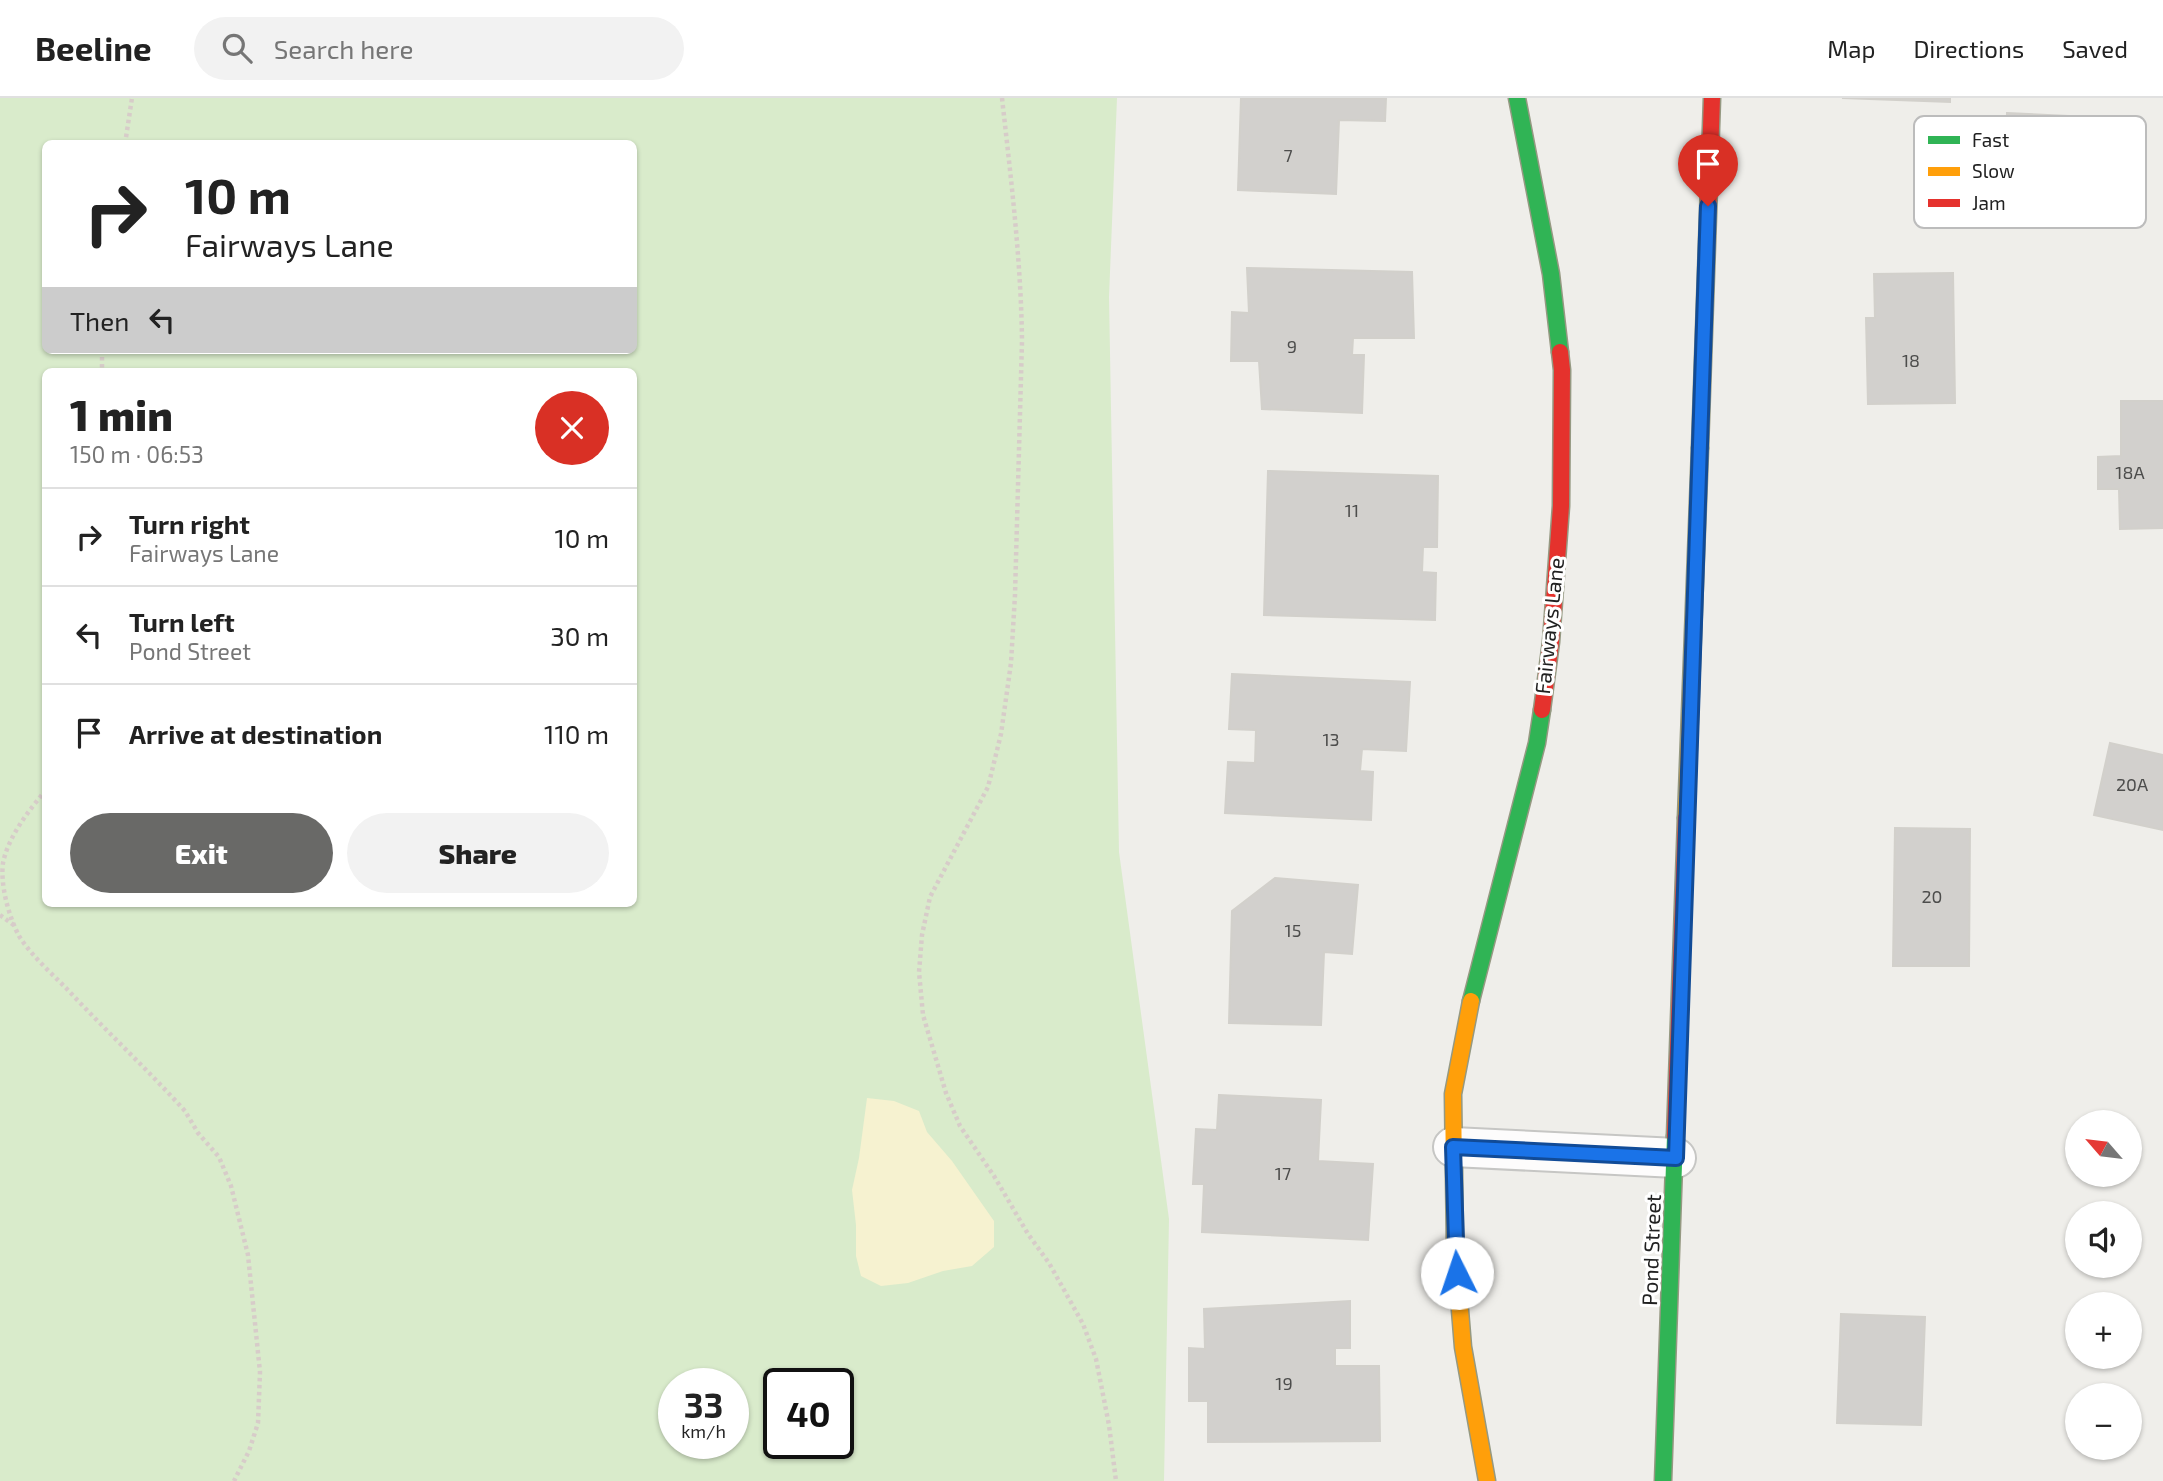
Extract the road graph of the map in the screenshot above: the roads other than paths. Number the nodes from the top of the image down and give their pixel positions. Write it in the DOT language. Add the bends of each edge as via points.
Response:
graph roads {
  1 [pos="1517,98"];
  2 [pos="1712,98"];
  3 [pos="1453,1147"];
  4 [pos="1676,1158"];
  5 [pos="1487,1481"];
  6 [pos="1663,1481"];
  1 -- 3 [label="street, Fairways Lane" via="1551,274 1562,370 1561,506 1551,642 1537,743 1465,1023 1454,1094"];
  2 -- 4 [label="street, Pond Street"];
  3 -- 4 [label="street"];
  3 -- 5 [label="street, Fairways Lane" via="1463,1347"];
  4 -- 6 [label="street, Pond Street"];
}
